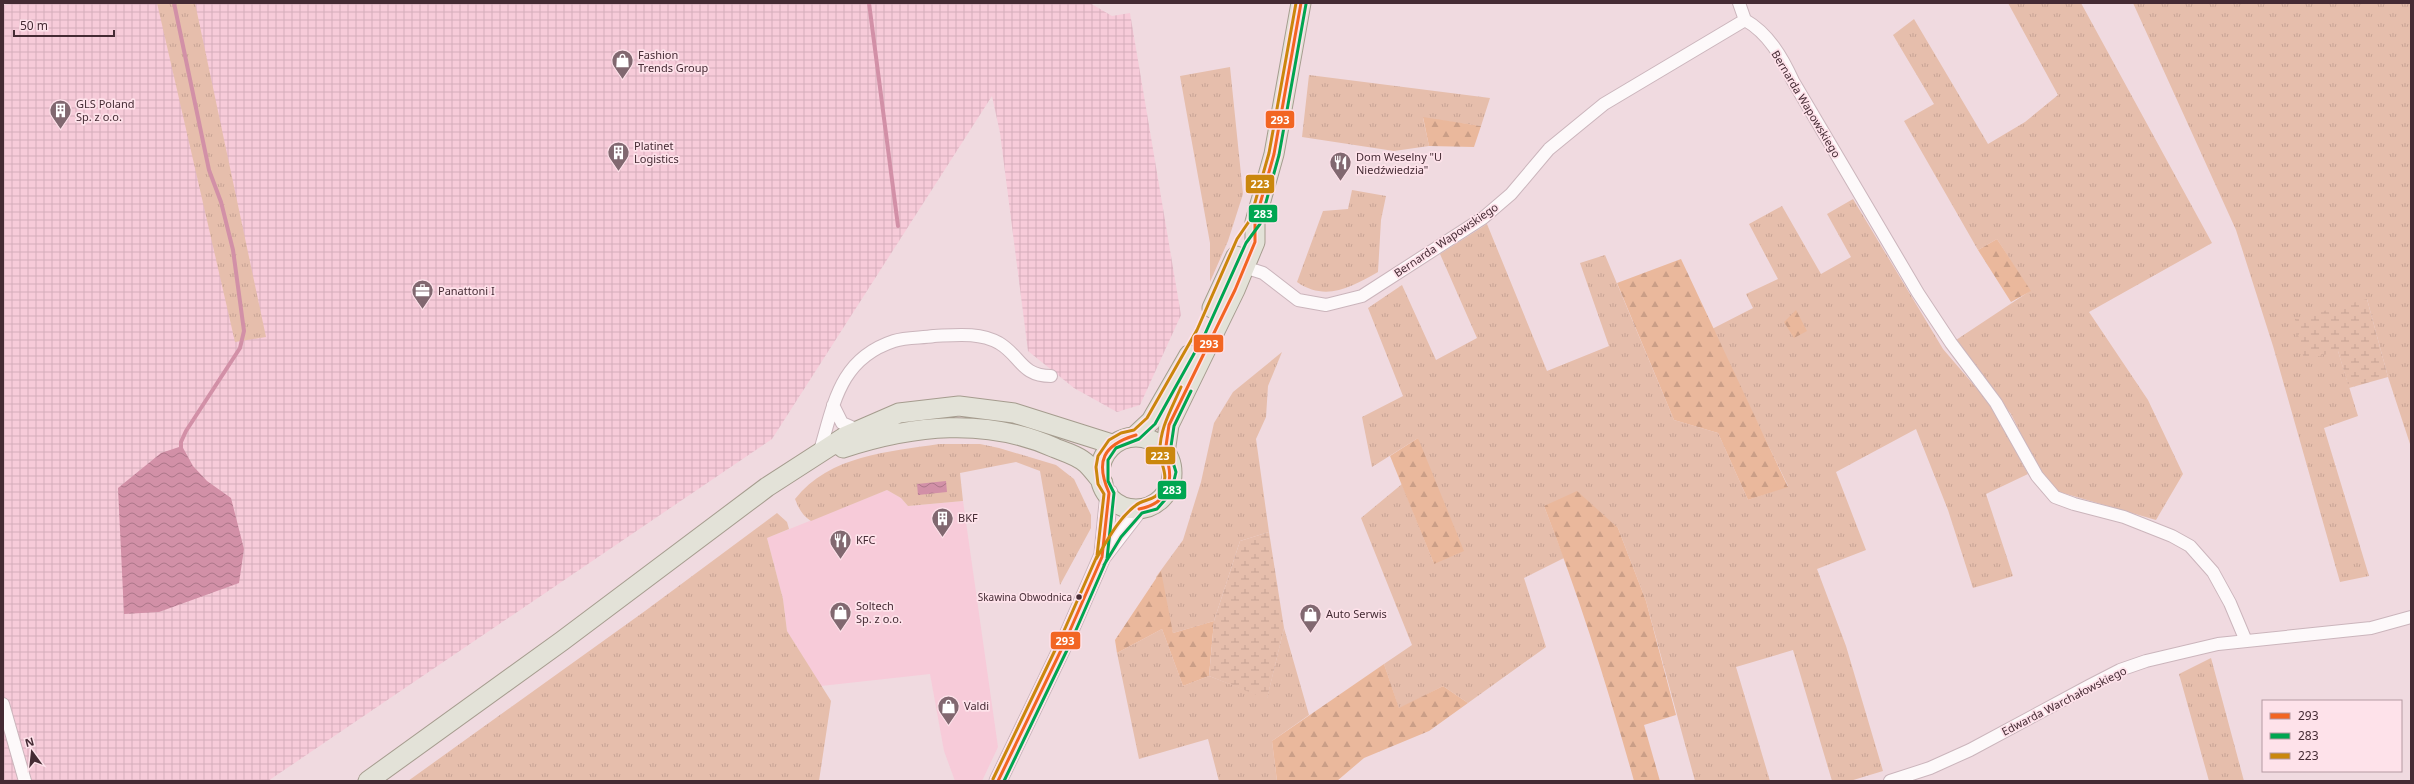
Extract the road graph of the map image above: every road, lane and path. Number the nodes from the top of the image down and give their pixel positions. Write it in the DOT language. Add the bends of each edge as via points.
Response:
graph roads {
  1 [pos="1301,3"];
  2 [pos="1739,3"];
  3 [pos="1745,20"];
  4 [pos="1239,265"];
  5 [pos="1051,376"];
  6 [pos="833,405"];
  7 [pos="858,430"];
  8 [pos="1136,435"];
  9 [pos="1112,444"];
  10 [pos="1165,452"];
  11 [pos="815,456"];
  12 [pos="1106,488"];
  13 [pos="1138,509"];
  14 [pos="1102,557"];
  15 [pos="2411,617"];
  16 [pos="2246,641"];
  17 [pos="3,704"];
  18 [pos="25,781"];
  19 [pos="368,781"];
  20 [pos="998,781"];
  21 [pos="1890,781"];
  1 -- 4 [label="main road" via="1274,154 1255,222 1242,241"];
  2 -- 3 [label="street"];
  3 -- 4 [label="street, Bernarda Wapowskiego" via="1604,104 1549,149 1511,194 1483,218 1362,296 1326,305 1298,300 1263,273"];
  3 -- 16 [label="street, Bernarda Wapowskiego" via="1758,27 1784,62 1918,293 1951,343 1996,403 2037,476 2055,497 2124,517 2190,546 2213,572 2230,602"];
  4 -- 8 [label="main road" via="1151,421"];
  4 -- 10 [label="main road" via="1203,354 1169,425"];
  5 -- 6 [label="street" via="1039,376 1024,369 1015,356 999,343 976,335 895,340 856,362 846,374"];
  6 -- 7 [label="street" via="842,423"];
  6 -- 11 [label="street"];
  7 -- 9 [label="main road" via="899,413 959,406 1014,413"];
  7 -- 11 [label="main road"];
  8 -- 9 [label="main road"];
  8 -- 10 [label="main road" via="1153,442"];
  9 -- 12 [label="main road" via="1103,458 1101,467"];
  10 -- 13 [label="main road" via="1171,472 1167,491 1154,505"];
  11 -- 12 [label="main road" via="904,432 957,426 990,428 1041,441 1077,458 1087,464"];
  11 -- 19 [label="main road" via="767,487 511,679"];
  12 -- 13 [label="main road" via="1114,501"];
  12 -- 14 [label="main road"];
  13 -- 14 [label="main road"];
  14 -- 20 [label="main road" via="1064,644"];
  15 -- 16 [label="street, Edwarda Warchałowskiego" via="2372,628"];
  16 -- 21 [label="street, Edwarda Warchałowskiego" via="2197,649 2120,670 1970,750 1930,768"];
  17 -- 18 [label="street"];
}
